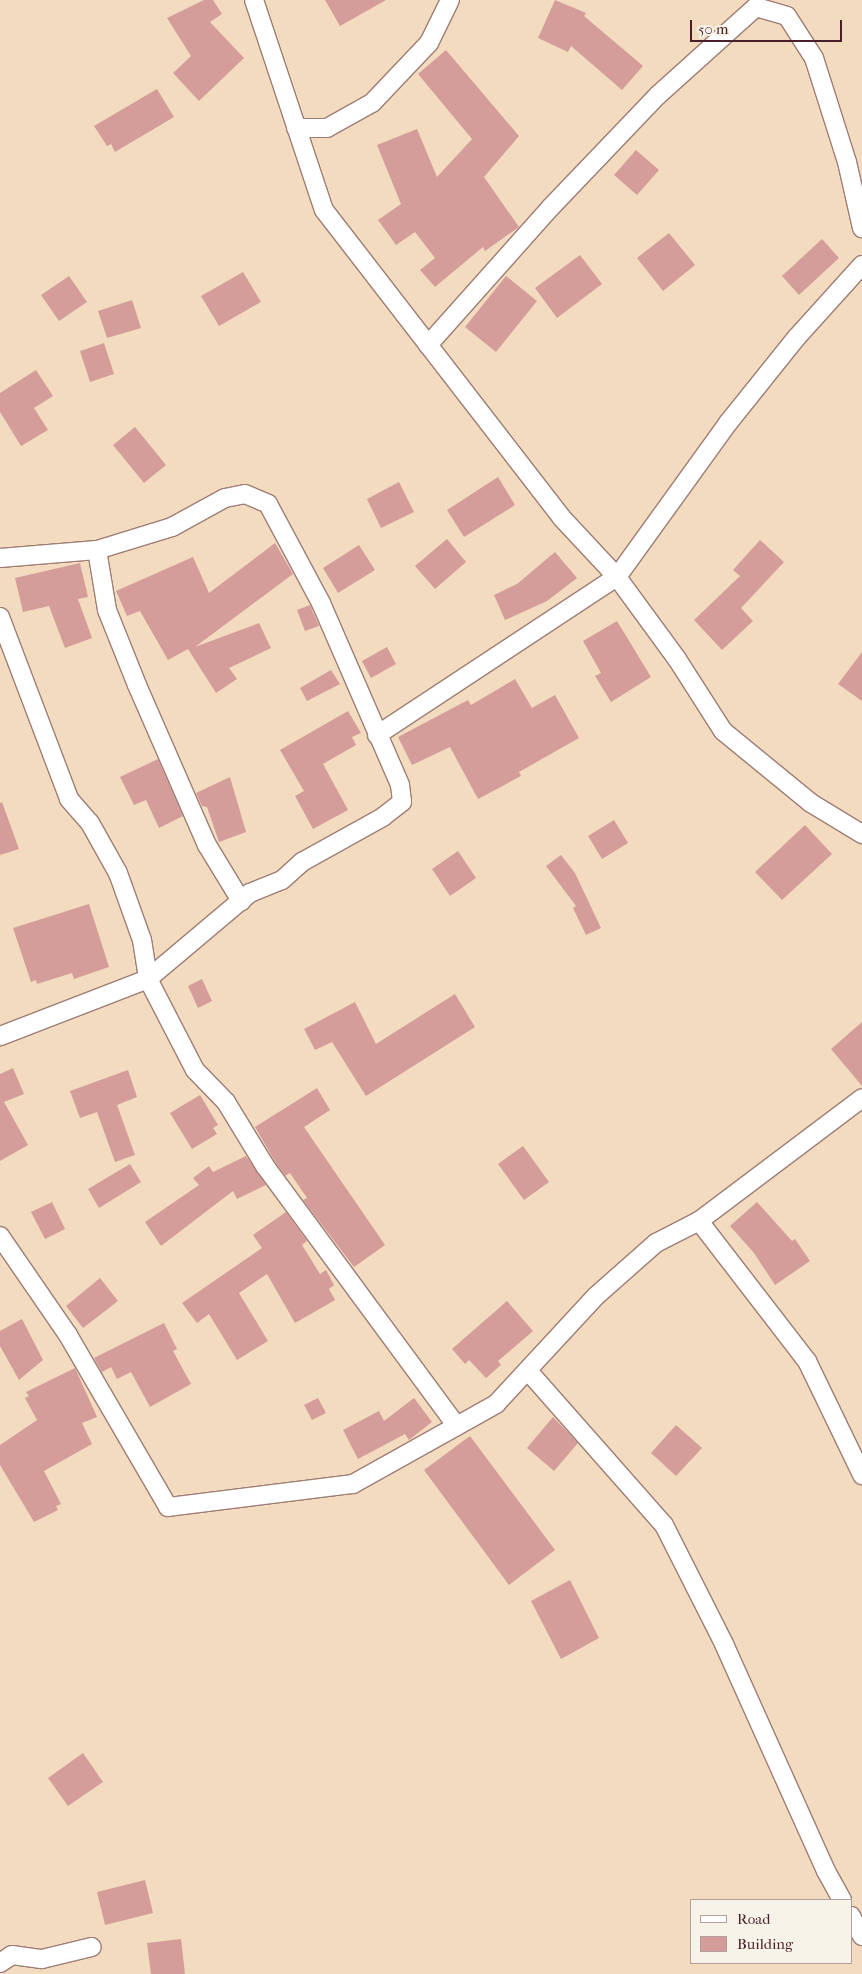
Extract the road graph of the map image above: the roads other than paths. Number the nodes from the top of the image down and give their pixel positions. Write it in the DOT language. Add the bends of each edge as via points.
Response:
graph roads {
  1 [pos="254,0"];
  2 [pos="450,0"];
  3 [pos="754,2"];
  4 [pos="296,128"];
  5 [pos="862,228"];
  6 [pos="862,265"];
  7 [pos="428,345"];
  8 [pos="97,550"];
  9 [pos="0,558"];
  10 [pos="617,577"];
  11 [pos="0,617"];
  12 [pos="377,735"];
  13 [pos="862,834"];
  14 [pos="241,901"];
  15 [pos="148,979"];
  16 [pos="0,1036"];
  17 [pos="862,1098"];
  18 [pos="699,1221"];
  19 [pos="0,1236"];
  20 [pos="529,1372"];
  21 [pos="457,1426"];
  22 [pos="862,1475"];
  23 [pos="841,1899"];
  24 [pos="852,1918"];
  25 [pos="862,1936"];
  26 [pos="92,1947"];
  27 [pos="0,1963"];
  1 -- 4 [label="street"];
  2 -- 4 [label="street" via="429,43 372,103 327,128"];
  3 -- 5 [label="street" via="787,16 814,58 847,162"];
  3 -- 7 [label="street" via="657,96 551,207"];
  4 -- 7 [label="street" via="324,210"];
  6 -- 10 [label="street" via="797,337 728,423"];
  7 -- 10 [label="street" via="561,517"];
  8 -- 9 [label="street"];
  8 -- 12 [label="street" via="172,527 225,498 245,494 268,504 321,603"];
  8 -- 14 [label="street" via="107,610 207,845"];
  10 -- 12 [label="street"];
  10 -- 13 [label="street" via="677,659 723,731 811,804"];
  11 -- 15 [label="street" via="68,799 90,823 126,893 142,940"];
  12 -- 14 [label="street" via="400,785 402,802 383,817 302,862 282,880"];
  14 -- 15 [label="street"];
  15 -- 16 [label="street"];
  15 -- 21 [label="street" via="195,1070 226,1102 265,1166"];
  17 -- 18 [label="street"];
  18 -- 20 [label="street" via="656,1243 596,1296"];
  18 -- 22 [label="street" via="807,1361"];
  19 -- 21 [label="street" via="68,1335 168,1507 353,1484"];
  20 -- 21 [label="street" via="496,1404"];
  20 -- 23 [label="street" via="664,1525 724,1644"];
  24 -- 25 [label="street"];
  26 -- 27 [label="street" via="42,1959 12,1955"];
}
